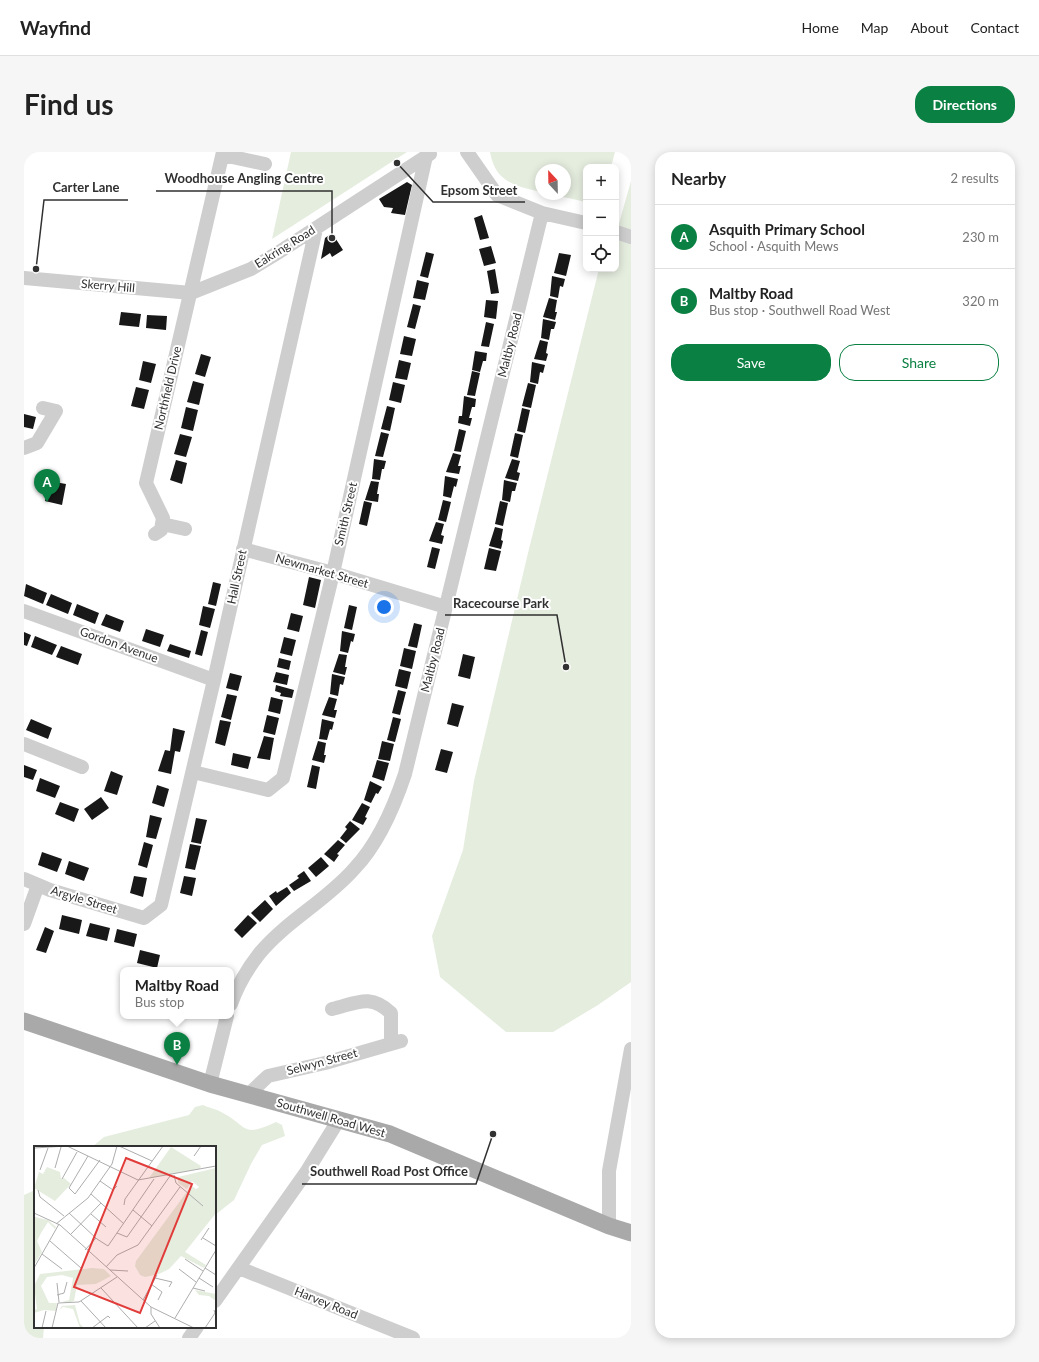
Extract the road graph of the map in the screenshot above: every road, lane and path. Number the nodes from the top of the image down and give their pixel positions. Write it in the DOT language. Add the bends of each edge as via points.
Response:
graph roads {
  1 [pos="467,152"];
  2 [pos="223,153"];
  3 [pos="430,154"];
  4 [pos="265,164"];
  5 [pos="542,213"];
  6 [pos="583,222"];
  7 [pos="316,228"];
  8 [pos="619,233"];
  9 [pos="631,237"];
  10 [pos="24,278"];
  11 [pos="191,292"];
  12 [pos="55,411"];
  13 [pos="24,448"];
  14 [pos="185,529"];
  15 [pos="243,549"];
  16 [pos="332,573"];
  17 [pos="446,607"];
  18 [pos="24,610"];
  19 [pos="214,680"];
  20 [pos="24,744"];
  21 [pos="82,766"];
  22 [pos="193,772"];
  23 [pos="24,879"];
  24 [pos="38,885"];
  25 [pos="144,918"];
  26 [pos="24,924"];
  27 [pos="234,996"];
  28 [pos="332,1009"];
  29 [pos="226,1019"];
  30 [pos="24,1021"];
  31 [pos="631,1049"];
  32 [pos="629,1074"];
  33 [pos="210,1084"];
  34 [pos="249,1094"];
  35 [pos="338,1121"];
  36 [pos="609,1226"];
  37 [pos="631,1234"];
  38 [pos="239,1268"];
  39 [pos="216,1300"];
  40 [pos="196,1328"];
  41 [pos="189,1338"];
  42 [pos="413,1338"];
  1 -- 5 [label="street" via="497,194"];
  2 -- 4 [label="street"];
  2 -- 11 [label="street, Northfield Drive"];
  3 -- 7 [label="street, Eakring Road"];
  3 -- 16 [label="street, Smith Street"];
  5 -- 6 [label="street"];
  5 -- 17 [label="street, Maltby Road"];
  7 -- 11 [label="street, Eakring Road" via="251,268"];
  7 -- 15 [label="street, Hall Street"];
  8 -- 9 [label="street"];
  10 -- 11 [label="street, Skerry Hill"];
  11 -- 14 [label="street, Northfield Drive" via="146,483 163,518 159,529"];
  12 -- 13 [label="street" via="37,443"];
  15 -- 16 [label="street, Newmarket Street"];
  15 -- 19 [label="street, Hall Street"];
  16 -- 17 [label="street, Newmarket Street"];
  16 -- 22 [label="street, Smith Street" via="283,778 268,790"];
  17 -- 27 [label="street, Maltby Road" via="405,774 396,802 372,847 338,886 259,954"];
  18 -- 19 [label="street, Gordon Avenue"];
  19 -- 22 [label="street, Hall Street"];
  20 -- 21 [label="street"];
  22 -- 25 [label="street, Hall Street" via="161,905"];
  23 -- 24 [label="street, Argyle Street"];
  24 -- 25 [label="street, Argyle Street"];
  24 -- 26 [label="street"];
  28 -- 34 [label="street, Selwyn Street" via="370,1000 384,1006 391,1013 396,1042 325,1063 268,1076"];
  29 -- 33 [label="street"];
  30 -- 33 [label="main road, Southwell Road West"];
  31 -- 32 [label="street"];
  32 -- 36 [label="street" via="609,1171"];
  33 -- 34 [label="main road, Southwell Road West"];
  34 -- 35 [label="main road, Southwell Road West"];
  35 -- 36 [label="main road, Southwell Road West" via="390,1134"];
  35 -- 38 [label="street" via="307,1171"];
  36 -- 37 [label="main road, Southwell Road West"];
  38 -- 39 [label="street"];
  38 -- 42 [label="street, Harvey Road"];
  40 -- 41 [label="street"];
}
